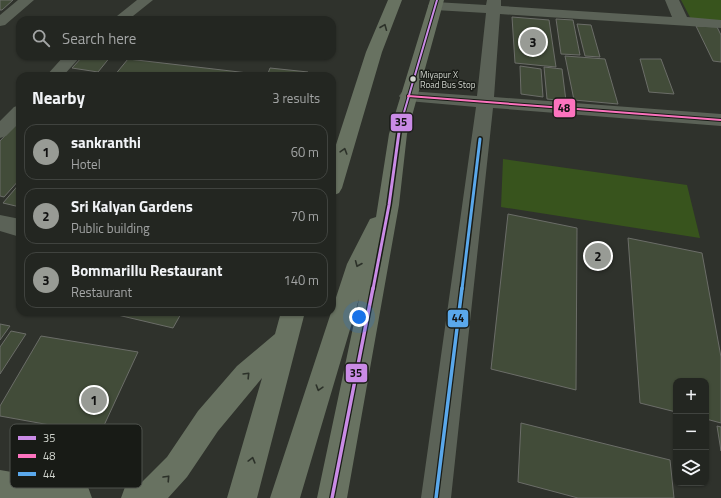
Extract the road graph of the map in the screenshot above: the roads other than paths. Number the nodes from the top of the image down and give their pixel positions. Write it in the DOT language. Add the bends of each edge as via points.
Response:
graph roads {
  1 [pos="27,0"];
  2 [pos="146,0"];
  3 [pos="395,0"];
  4 [pos="672,0"];
  5 [pos="436,3"];
  6 [pos="493,5"];
  7 [pos="124,16"];
  8 [pos="3,17"];
  9 [pos="682,22"];
  10 [pos="721,24"];
  11 [pos="69,60"];
  12 [pos="58,72"];
  13 [pos="408,96"];
  14 [pos="485,101"];
  15 [pos="721,120"];
  16 [pos="336,171"];
  17 [pos="389,205"];
  18 [pos="0,223"];
  19 [pos="16,227"];
  20 [pos="292,316"];
  21 [pos="284,342"];
  22 [pos="0,485"];
  23 [pos="10,487"];
  24 [pos="18,488"];
  25 [pos="77,498"];
  26 [pos="136,498"];
  27 [pos="242,498"];
  28 [pos="285,498"];
  29 [pos="332,498"];
  30 [pos="436,498"];
  1 -- 8 [label="street"];
  2 -- 7 [label="street"];
  16 -- 3 [label="highway, one-way" via="374,52"];
  4 -- 9 [label="street"];
  5 -- 6 [label="street"];
  5 -- 13 [label="highway"];
  6 -- 9 [label="street"];
  6 -- 14 [label="street"];
  9 -- 10 [label="street"];
  11 -- 12 [label="street"];
  13 -- 14 [label="street"];
  13 -- 17 [label="highway" via="398,134"];
  14 -- 15 [label="street"];
  14 -- 30 [label="street"];
  17 -- 28 [label="highway, one-way" via="358,264"];
  17 -- 29 [label="highway"];
  18 -- 19 [label="street"];
  20 -- 21 [label="highway"];
  26 -- 21 [label="highway, one-way" via="150,495 177,467 208,421 246,375"];
  27 -- 21 [label="highway, one-way"];
  22 -- 23 [label="highway"];
  24 -- 25 [label="highway"];
}
